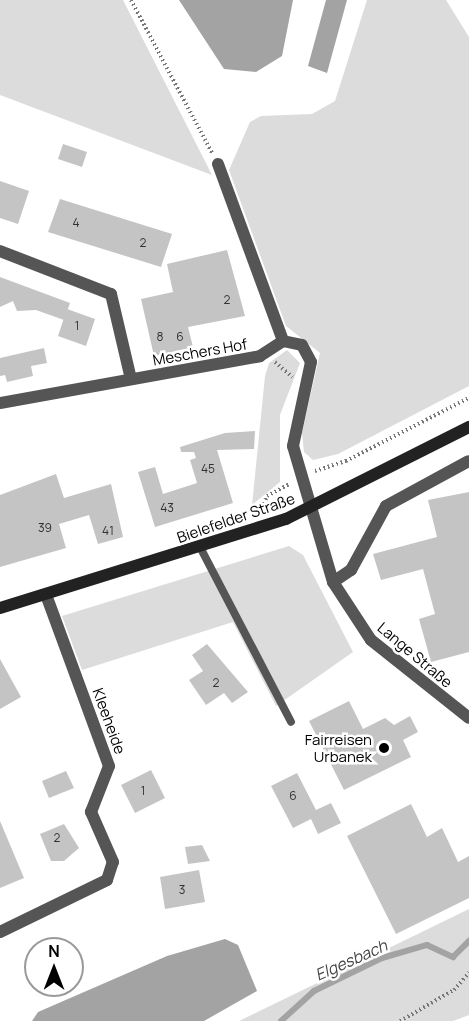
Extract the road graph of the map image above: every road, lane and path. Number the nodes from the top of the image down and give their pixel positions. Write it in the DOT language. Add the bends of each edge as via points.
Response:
graph roads {
  1 [pos="131,0"];
  2 [pos="218,164"];
  3 [pos="0,251"];
  4 [pos="283,341"];
  5 [pos="265,354"];
  6 [pos="131,379"];
  7 [pos="304,387"];
  8 [pos="469,399"];
  9 [pos="0,403"];
  10 [pos="469,427"];
  11 [pos="469,461"];
  12 [pos="300,479"];
  13 [pos="308,509"];
  14 [pos="264,527"];
  15 [pos="200,547"];
  16 [pos="333,582"];
  17 [pos="46,595"];
  18 [pos="0,608"];
  19 [pos="469,718"];
  20 [pos="291,722"];
  21 [pos="0,932"];
  22 [pos="469,973"];
  23 [pos="400,1021"];
  1 -- 2 [label="path"];
  2 -- 4 [label="street"];
  3 -- 6 [label="street" via="111,294"];
  4 -- 5 [label="street, Meschers Hof"];
  4 -- 7 [label="street" via="309,352"];
  5 -- 6 [label="street, Meschers Hof"];
  5 -- 7 [label="path"];
  6 -- 9 [label="street, Meschers Hof"];
  7 -- 12 [label="street" via="294,432"];
  8 -- 12 [label="path" via="346,461"];
  10 -- 13 [label="main road, Bielefelder Straße"];
  11 -- 16 [label="street" via="386,506 351,570"];
  12 -- 13 [label="street"];
  12 -- 14 [label="path" via="261,504"];
  13 -- 14 [label="main road, Bielefelder Straße"];
  13 -- 16 [label="street, Lange Straße"];
  14 -- 15 [label="main road, Bielefelder Straße"];
  15 -- 17 [label="main road, Bielefelder Straße"];
  15 -- 20 [label="lane"];
  16 -- 19 [label="street, Lange Straße" via="371,640"];
  17 -- 18 [label="main road, Bielefelder Straße"];
  17 -- 21 [label="street, Kleeheide" via="109,766 91,812 113,862 107,880"];
  22 -- 23 [label="path" via="427,1008"];
}
